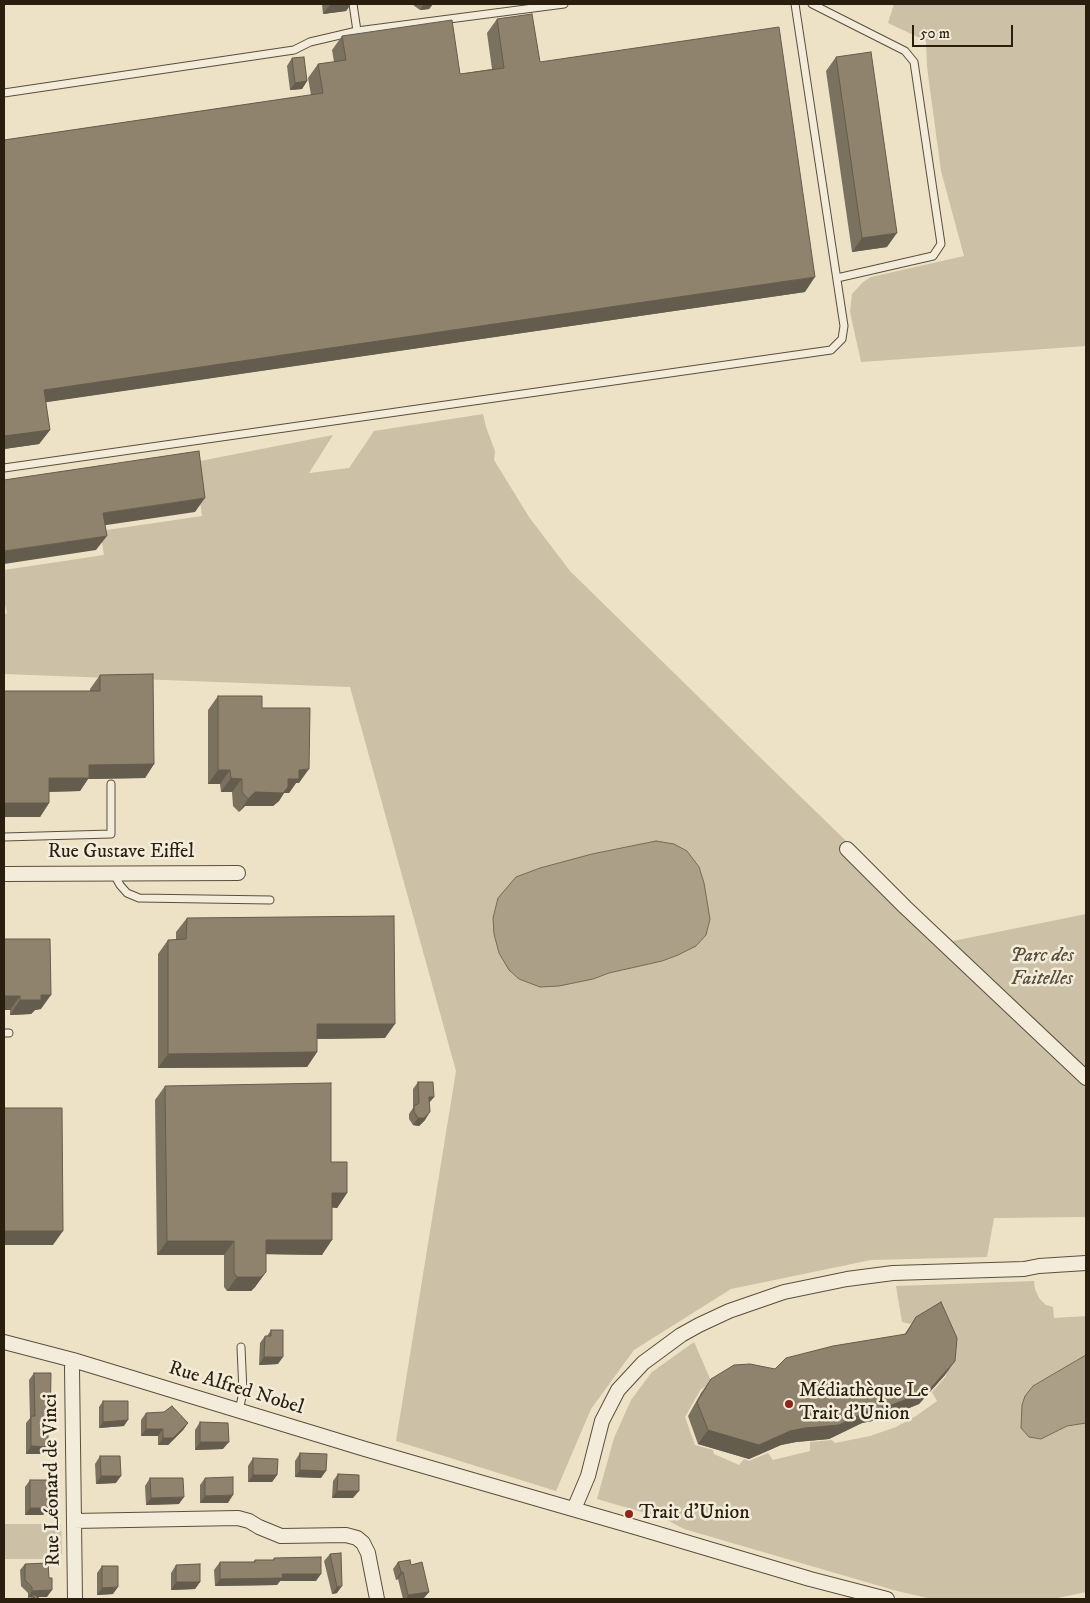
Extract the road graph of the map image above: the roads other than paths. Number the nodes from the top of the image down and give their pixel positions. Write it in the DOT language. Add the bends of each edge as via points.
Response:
graph roads {
  1 [pos="353,4"];
  2 [pos="564,4"];
  3 [pos="795,4"];
  4 [pos="812,4"];
  5 [pos="357,31"];
  6 [pos="4,93"];
  7 [pos="837,278"];
  8 [pos="4,468"];
  9 [pos="111,784"];
  10 [pos="4,837"];
  11 [pos="847,849"];
  12 [pos="114,873"];
  13 [pos="238,873"];
  14 [pos="4,874"];
  15 [pos="270,900"];
  16 [pos="1086,1078"];
  17 [pos="1086,1263"];
  18 [pos="4,1342"];
  19 [pos="241,1347"];
  20 [pos="73,1360"];
  21 [pos="239,1411"];
  22 [pos="574,1509"];
  23 [pos="74,1520"];
  24 [pos="75,1599"];
  25 [pos="377,1599"];
  26 [pos="887,1599"];
  1 -- 5 [label="lane"];
  2 -- 5 [label="lane"];
  3 -- 7 [label="lane"];
  4 -- 7 [label="lane" via="905,51 914,62 941,244 933,256"];
  5 -- 6 [label="lane" via="310,42 294,50"];
  7 -- 8 [label="lane" via="844,326 842,339 831,350"];
  9 -- 10 [label="lane" via="111,834"];
  11 -- 16 [label="street"];
  12 -- 13 [label="street, Rue Gustave Eiffel"];
  12 -- 14 [label="street, Rue Gustave Eiffel"];
  12 -- 15 [label="lane" via="127,893 139,898"];
  17 -- 22 [label="street" via="1024,1269 893,1273 847,1279 784,1292 699,1325 643,1363 618,1390 602,1421 588,1476"];
  18 -- 20 [label="street, Rue Alfred Nobel"];
  19 -- 21 [label="lane" via="243,1392"];
  20 -- 21 [label="street, Rue Alfred Nobel"];
  20 -- 23 [label="street, Rue Léonard de Vinci"];
  21 -- 22 [label="street, Rue Alfred Nobel"];
  22 -- 26 [label="street, Rue Alfred Nobel"];
  23 -- 24 [label="street, Rue Léonard de Vinci"];
  23 -- 25 [label="street" via="238,1518 281,1536 346,1535 363,1543 368,1553"];
}
